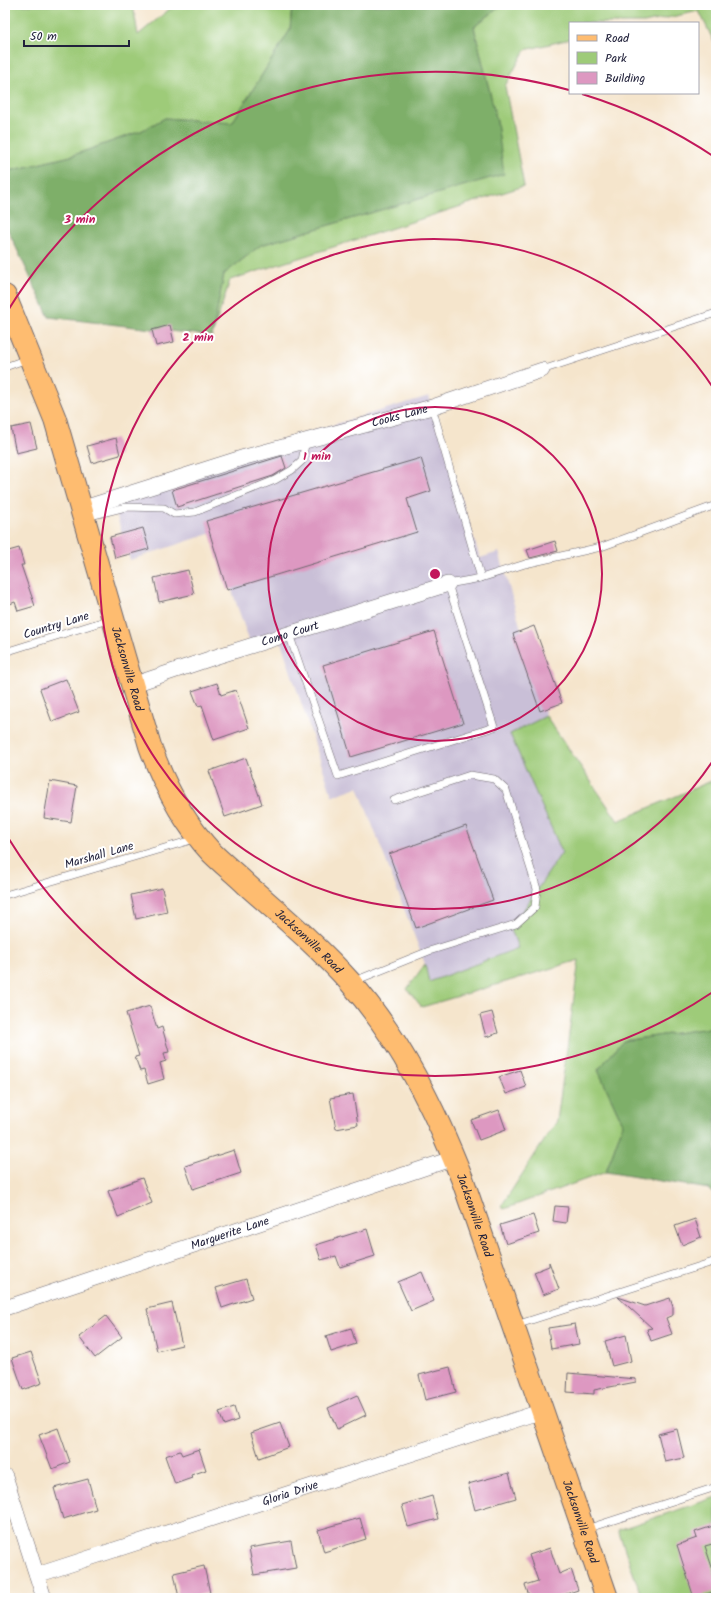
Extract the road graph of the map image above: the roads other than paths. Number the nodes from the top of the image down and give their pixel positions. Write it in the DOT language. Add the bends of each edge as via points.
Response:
graph roads {
  1 [pos="5,296"];
  2 [pos="716,313"];
  3 [pos="31,358"];
  4 [pos="5,367"];
  5 [pos="542,370"];
  6 [pos="432,407"];
  7 [pos="306,439"];
  8 [pos="716,505"];
  9 [pos="82,513"];
  10 [pos="481,578"];
  11 [pos="448,584"];
  12 [pos="113,619"];
  13 [pos="289,634"];
  14 [pos="5,652"];
  15 [pos="132,685"];
  16 [pos="394,800"];
  17 [pos="199,837"];
  18 [pos="5,895"];
  19 [pos="350,982"];
  20 [pos="454,1158"];
  21 [pos="716,1261"];
  22 [pos="5,1308"];
  23 [pos="514,1325"];
  24 [pos="543,1411"];
  25 [pos="5,1476"];
  26 [pos="716,1487"];
  27 [pos="584,1530"];
  28 [pos="38,1574"];
  29 [pos="44,1598"];
  30 [pos="607,1598"];
  1 -- 3 [label="main road, Jacksonville Road"];
  2 -- 5 [label="lane, Cooks Lane"];
  3 -- 4 [label="lane"];
  3 -- 9 [label="main road, Jacksonville Road" via="55,419"];
  5 -- 6 [label="street, Cooks Lane"];
  6 -- 7 [label="street, Cooks Lane"];
  6 -- 10 [label="lane"];
  7 -- 9 [label="street, Cooks Lane" via="245,456"];
  7 -- 9 [label="lane" via="302,461 292,470 275,480 194,512 174,514 164,508 126,507"];
  8 -- 10 [label="lane" via="601,547 524,564"];
  9 -- 12 [label="main road, Jacksonville Road"];
  10 -- 11 [label="lane"];
  11 -- 13 [label="street, Como Court"];
  11 -- 13 [label="lane" via="494,727 338,776"];
  12 -- 14 [label="lane, Country Lane"];
  12 -- 15 [label="main road, Jacksonville Road"];
  13 -- 15 [label="street, Como Court"];
  15 -- 17 [label="main road, Jacksonville Road" via="160,773 173,799"];
  16 -- 19 [label="lane" via="470,775 494,779 506,790 537,889 535,907 516,924 429,951"];
  17 -- 18 [label="lane, Marshall Lane"];
  17 -- 19 [label="main road, Jacksonville Road" via="212,853"];
  19 -- 20 [label="main road, Jacksonville Road" via="401,1052 425,1093"];
  20 -- 22 [label="street, Marguerite Lane"];
  20 -- 23 [label="main road, Jacksonville Road"];
  21 -- 23 [label="lane"];
  23 -- 24 [label="main road, Jacksonville Road"];
  24 -- 27 [label="main road, Jacksonville Road"];
  24 -- 28 [label="street, Gloria Drive"];
  25 -- 28 [label="street"];
  26 -- 27 [label="lane"];
  27 -- 30 [label="main road, Jacksonville Road"];
  28 -- 29 [label="street"];
}
